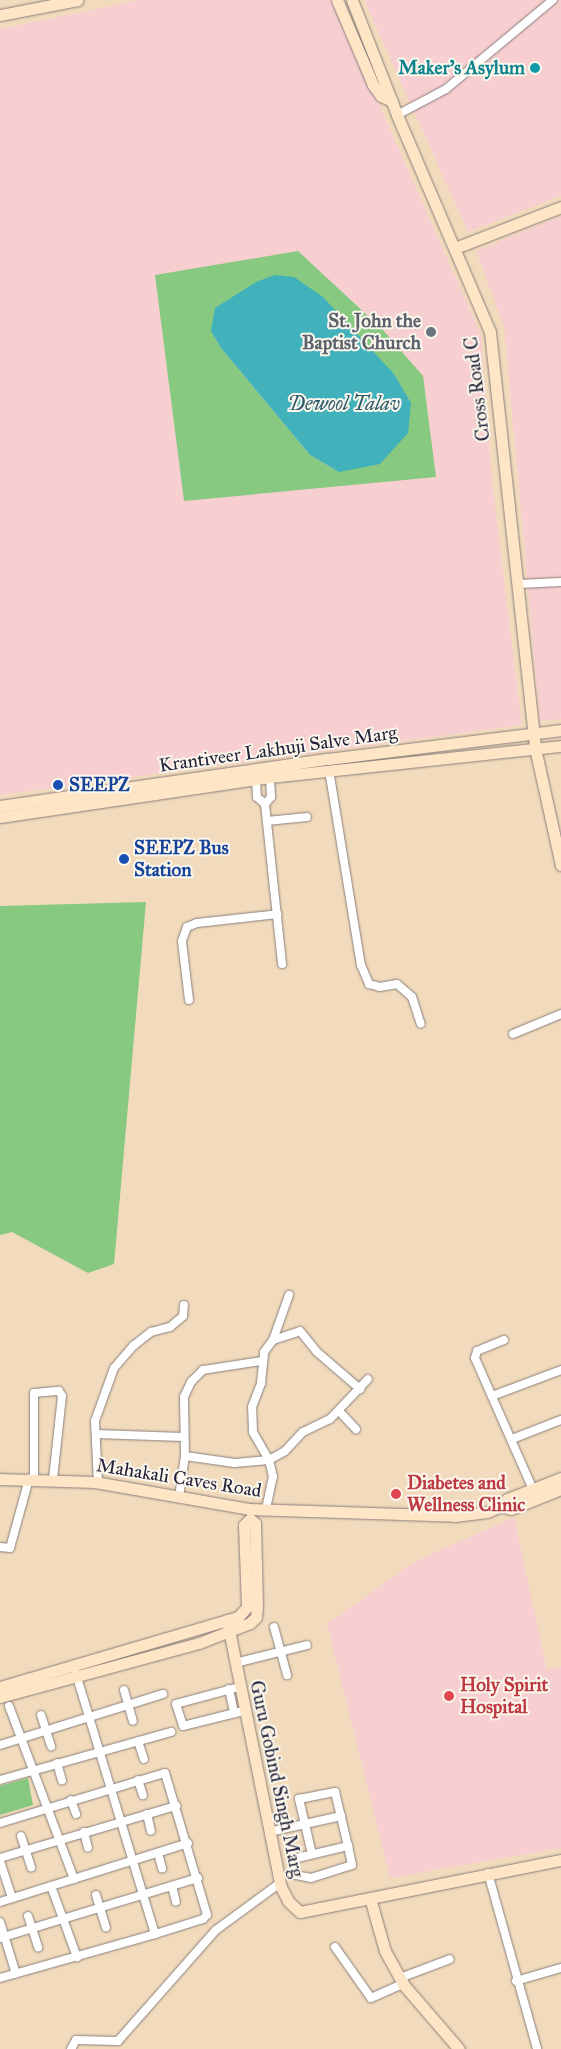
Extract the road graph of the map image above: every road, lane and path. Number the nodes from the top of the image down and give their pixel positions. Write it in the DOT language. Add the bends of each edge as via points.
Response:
graph roads {
  1 [pos="78,0"];
  2 [pos="337,0"];
  3 [pos="352,0"];
  4 [pos="553,0"];
  5 [pos="0,15"];
  6 [pos="390,97"];
  7 [pos="397,115"];
  8 [pos="561,207"];
  9 [pos="455,248"];
  10 [pos="561,582"];
  11 [pos="518,584"];
  12 [pos="561,730"];
  13 [pos="534,733"];
  14 [pos="561,746"];
  15 [pos="535,748"];
  16 [pos="329,770"];
  17 [pos="270,777"];
  18 [pos="256,779"];
  19 [pos="265,804"];
  20 [pos="0,806"];
  21 [pos="0,817"];
  22 [pos="307,817"];
  23 [pos="267,822"];
  24 [pos="561,865"];
  25 [pos="278,914"];
  26 [pos="282,964"];
  27 [pos="189,1000"];
  28 [pos="561,1014"];
  29 [pos="422,1024"];
  30 [pos="512,1034"];
  31 [pos="289,1296"];
  32 [pos="184,1305"];
  33 [pos="273,1340"];
  34 [pos="504,1340"];
  35 [pos="261,1362"];
  36 [pos="561,1370"];
  37 [pos="368,1379"];
  38 [pos="360,1389"];
  39 [pos="492,1396"];
  40 [pos="339,1411"];
  41 [pos="561,1420"];
  42 [pos="356,1429"];
  43 [pos="96,1434"];
  44 [pos="183,1437"];
  45 [pos="512,1439"];
  46 [pos="185,1456"];
  47 [pos="269,1460"];
  48 [pos="561,1478"];
  49 [pos="0,1479"];
  50 [pos="32,1479"];
  51 [pos="53,1479"];
  52 [pos="98,1483"];
  53 [pos="561,1489"];
  54 [pos="535,1494"];
  55 [pos="179,1497"];
  56 [pos="266,1509"];
  57 [pos="250,1514"];
  58 [pos="0,1547"];
  59 [pos="227,1620"];
  60 [pos="274,1627"];
  61 [pos="229,1632"];
  62 [pos="307,1645"];
  63 [pos="281,1652"];
  64 [pos="235,1663"];
  65 [pos="75,1672"];
  66 [pos="287,1675"];
  67 [pos="0,1687"];
  68 [pos="234,1688"];
  69 [pos="124,1690"];
  70 [pos="163,1694"];
  71 [pos="0,1697"];
  72 [pos="128,1704"];
  73 [pos="9,1706"];
  74 [pos="239,1712"];
  75 [pos="41,1715"];
  76 [pos="90,1715"];
  77 [pos="133,1721"];
  78 [pos="46,1730"];
  79 [pos="172,1732"];
  80 [pos="22,1737"];
  81 [pos="138,1741"];
  82 [pos="0,1745"];
  83 [pos="51,1746"];
  84 [pos="100,1751"];
  85 [pos="144,1759"];
  86 [pos="57,1763"];
  87 [pos="34,1770"];
  88 [pos="0,1780"];
  89 [pos="62,1780"];
  90 [pos="138,1780"];
  91 [pos="112,1788"];
  92 [pos="143,1795"];
  93 [pos="71,1800"];
  94 [pos="176,1806"];
  95 [pos="48,1807"];
  96 [pos="76,1814"];
  97 [pos="147,1814"];
  98 [pos="341,1816"];
  99 [pos="122,1822"];
  100 [pos="0,1824"];
  101 [pos="304,1824"];
  102 [pos="151,1831"];
  103 [pos="84,1832"];
  104 [pos="269,1832"];
  105 [pos="21,1836"];
  106 [pos="59,1840"];
  107 [pos="188,1843"];
  108 [pos="348,1846"];
  109 [pos="88,1848"];
  110 [pos="26,1850"];
  111 [pos="158,1853"];
  112 [pos="312,1854"];
  113 [pos="0,1860"];
  114 [pos="561,1860"];
  115 [pos="133,1861"];
  116 [pos="31,1867"];
  117 [pos="162,1868"];
  118 [pos="488,1873"];
  119 [pos="198,1878"];
  120 [pos="74,1879"];
  121 [pos="280,1883"];
  122 [pos="51,1886"];
  123 [pos="172,1886"];
  124 [pos="96,1895"];
  125 [pos="143,1895"];
  126 [pos="12,1898"];
  127 [pos="370,1898"];
  128 [pos="0,1902"];
  129 [pos="176,1902"];
  130 [pos="100,1908"];
  131 [pos="28,1916"];
  132 [pos="64,1920"];
  133 [pos="0,1922"];
  134 [pos="106,1927"];
  135 [pos="32,1929"];
  136 [pos="155,1934"];
  137 [pos="2,1938"];
  138 [pos="38,1947"];
  139 [pos="335,1947"];
  140 [pos="77,1957"];
  141 [pos="450,1960"];
  142 [pos="561,1968"];
  143 [pos="16,1974"];
  144 [pos="0,1978"];
  145 [pos="402,1981"];
  146 [pos="516,1982"];
  147 [pos="71,2049"];
  148 [pos="459,2049"];
  149 [pos="537,2049"];
  1 -- 5 [label="main road"];
  2 -- 6 [label="main road" via="373,85 381,96"];
  3 -- 6 [label="main road, Cross Road C"];
  4 -- 7 [label="street" via="446,89"];
  6 -- 7 [label="main road, Cross Road C"];
  7 -- 9 [label="main road, Cross Road C"];
  8 -- 9 [label="main road"];
  9 -- 11 [label="main road, Cross Road C" via="490,332"];
  10 -- 11 [label="street"];
  11 -- 13 [label="main road, Cross Road C"];
  12 -- 13 [label="main road, Krantiveer Lakhuji Salve Marg"];
  13 -- 15 [label="main road, Cross Road C"];
  13 -- 20 [label="main road, Krantiveer Lakhuji Salve Marg" via="328,758"];
  14 -- 15 [label="main road, Krantiveer Lakhuji Salve Marg"];
  15 -- 16 [label="main road, Krantiveer Lakhuji Salve Marg"];
  15 -- 24 [label="main road, Cross Road C"];
  16 -- 17 [label="main road, Krantiveer Lakhuji Salve Marg"];
  16 -- 29 [label="street" via="362,965 369,984 380,987 397,984 412,996"];
  17 -- 18 [label="main road, Krantiveer Lakhuji Salve Marg"];
  17 -- 19 [label="street" via="271,797"];
  18 -- 19 [label="street" via="257,797"];
  18 -- 21 [label="main road, Krantiveer Lakhuji Salve Marg"];
  19 -- 23 [label="street"];
  22 -- 23 [label="street"];
  23 -- 25 [label="street"];
  25 -- 26 [label="street"];
  25 -- 27 [label="street" via="197,923 187,927 182,941"];
  28 -- 30 [label="street"];
  31 -- 33 [label="street"];
  32 -- 43 [label="street" via="183,1316 170,1327 151,1332 133,1346 114,1368 96,1420"];
  33 -- 35 [label="street"];
  33 -- 38 [label="street" via="300,1331 318,1352"];
  34 -- 39 [label="street" via="475,1354"];
  35 -- 44 [label="street" via="203,1370 191,1382 184,1397"];
  35 -- 47 [label="street" via="261,1383 252,1407 253,1432"];
  36 -- 39 [label="street"];
  37 -- 38 [label="street"];
  38 -- 40 [label="street"];
  39 -- 45 [label="street"];
  40 -- 42 [label="street"];
  40 -- 47 [label="street" via="304,1432 285,1451"];
  41 -- 45 [label="street"];
  43 -- 44 [label="street"];
  43 -- 52 [label="street"];
  44 -- 46 [label="street"];
  45 -- 54 [label="street"];
  46 -- 47 [label="street" via="235,1462"];
  46 -- 55 [label="street"];
  47 -- 56 [label="street" via="273,1477"];
  48 -- 54 [label="main road, Mahakali Caves Road"];
  49 -- 50 [label="main road, Mahakali Caves Road"];
  50 -- 51 [label="main road, Mahakali Caves Road"];
  50 -- 51 [label="street" via="34,1393 59,1391 62,1396"];
  50 -- 58 [label="street" via="10,1548"];
  51 -- 52 [label="main road, Mahakali Caves Road"];
  52 -- 55 [label="main road, Mahakali Caves Road"];
  53 -- 54 [label="main road, Mahakali Caves Road"];
  54 -- 56 [label="main road, Mahakali Caves Road" via="511,1509 501,1506 487,1512 455,1516"];
  55 -- 57 [label="main road, Mahakali Caves Road"];
  56 -- 57 [label="main road, Mahakali Caves Road"];
  57 -- 59 [label="main road" via="244,1525 247,1607 238,1617"];
  57 -- 61 [label="main road" via="255,1523 256,1617"];
  59 -- 61 [label="main road, Guru Gobind Singh Marg"];
  59 -- 65 [label="main road"];
  60 -- 63 [label="street"];
  61 -- 64 [label="main road, Guru Gobind Singh Marg"];
  61 -- 65 [label="main road"];
  62 -- 63 [label="street"];
  63 -- 64 [label="street"];
  63 -- 66 [label="street"];
  64 -- 68 [label="main road, Guru Gobind Singh Marg"];
  65 -- 67 [label="main road"];
  65 -- 71 [label="main road"];
  65 -- 76 [label="street"];
  68 -- 74 [label="main road, Guru Gobind Singh Marg"];
  68 -- 74 [label="street" via="176,1704 183,1726"];
  69 -- 72 [label="street"];
  70 -- 72 [label="street"];
  72 -- 76 [label="street"];
  72 -- 77 [label="street"];
  73 -- 80 [label="street"];
  74 -- 104 [label="main road, Guru Gobind Singh Marg"];
  75 -- 78 [label="street"];
  76 -- 78 [label="street"];
  76 -- 84 [label="street"];
  78 -- 80 [label="street"];
  78 -- 83 [label="street"];
  79 -- 81 [label="street"];
  80 -- 82 [label="street"];
  80 -- 87 [label="street"];
  81 -- 84 [label="street"];
  81 -- 85 [label="street"];
  84 -- 86 [label="street"];
  84 -- 91 [label="street"];
  86 -- 87 [label="street"];
  86 -- 89 [label="street"];
  87 -- 88 [label="street"];
  87 -- 95 [label="street"];
  90 -- 91 [label="street"];
  90 -- 92 [label="street"];
  90 -- 94 [label="street" via="166,1773"];
  91 -- 93 [label="street"];
  91 -- 99 [label="street"];
  93 -- 95 [label="street"];
  93 -- 96 [label="street"];
  94 -- 97 [label="street"];
  94 -- 107 [label="street"];
  95 -- 100 [label="street"];
  95 -- 106 [label="street"];
  97 -- 99 [label="street"];
  97 -- 102 [label="street"];
  98 -- 101 [label="street"];
  98 -- 101 [label="street" via="333,1791 299,1799"];
  98 -- 108 [label="street"];
  99 -- 103 [label="street"];
  99 -- 115 [label="street"];
  101 -- 104 [label="street"];
  101 -- 112 [label="street"];
  103 -- 106 [label="street"];
  103 -- 109 [label="street"];
  104 -- 121 [label="main road, Guru Gobind Singh Marg"];
  105 -- 110 [label="street"];
  106 -- 110 [label="street"];
  106 -- 120 [label="street"];
  107 -- 111 [label="street"];
  107 -- 119 [label="street"];
  108 -- 112 [label="street"];
  108 -- 112 [label="street" via="350,1868 311,1878 295,1875 292,1859"];
  110 -- 113 [label="street"];
  110 -- 116 [label="street"];
  111 -- 115 [label="street"];
  111 -- 117 [label="street"];
  113 -- 126 [label="street"];
  114 -- 118 [label="main road, Guru Gobind Singh Marg"];
  115 -- 120 [label="street"];
  115 -- 125 [label="street"];
  118 -- 127 [label="main road, Guru Gobind Singh Marg"];
  118 -- 146 [label="street"];
  119 -- 123 [label="street"];
  119 -- 136 [label="street" via="206,1916"];
  120 -- 122 [label="street"];
  121 -- 127 [label="main road, Guru Gobind Singh Marg" via="288,1901 300,1912"];
  121 -- 147 [label="street" via="216,1930 118,2041 76,2040"];
  122 -- 126 [label="street"];
  122 -- 132 [label="street"];
  123 -- 125 [label="street"];
  123 -- 129 [label="street"];
  124 -- 130 [label="street"];
  125 -- 130 [label="street"];
  125 -- 136 [label="street"];
  126 -- 128 [label="street"];
  127 -- 145 [label="main road" via="385,1951"];
  130 -- 132 [label="street"];
  130 -- 134 [label="street"];
  131 -- 135 [label="street"];
  132 -- 135 [label="street"];
  132 -- 140 [label="street"];
  133 -- 137 [label="street"];
  135 -- 137 [label="street"];
  135 -- 138 [label="street"];
  136 -- 140 [label="street"];
  137 -- 143 [label="street"];
  139 -- 145 [label="street" via="371,1998"];
  140 -- 143 [label="street"];
  141 -- 145 [label="street"];
  142 -- 146 [label="street"];
  143 -- 144 [label="street"];
  145 -- 148 [label="main road"];
  146 -- 149 [label="street"];
}
